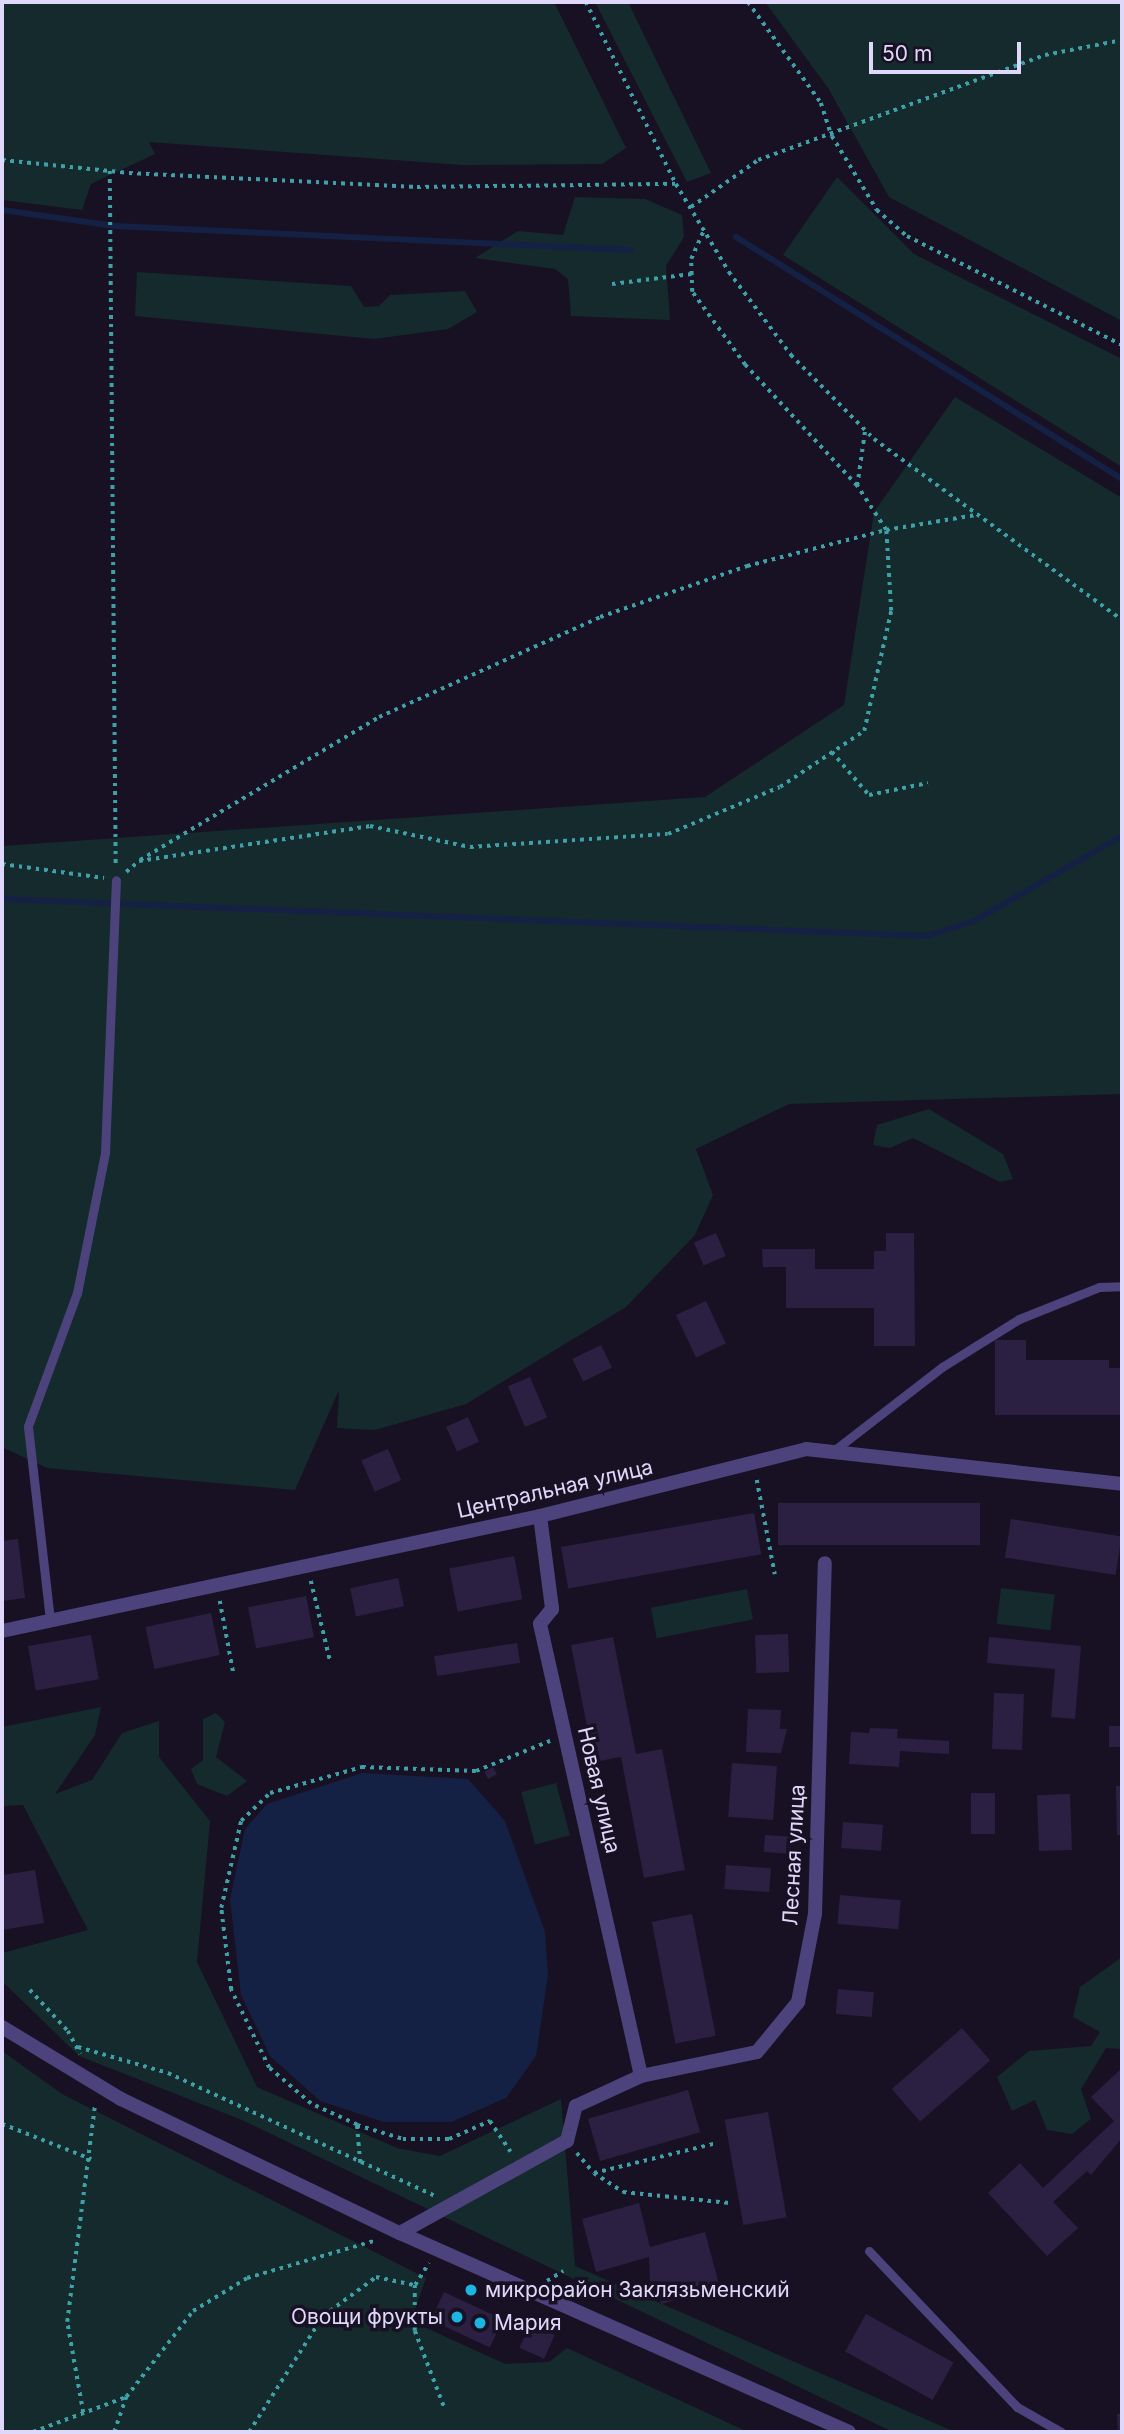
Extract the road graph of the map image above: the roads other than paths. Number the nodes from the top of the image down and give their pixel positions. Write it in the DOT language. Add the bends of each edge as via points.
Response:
graph roads {
  1 [pos="116,880"];
  2 [pos="1122,1286"];
  3 [pos="832,1451"];
  4 [pos="1122,1484"];
  5 [pos="540,1516"];
  6 [pos="825,1563"];
  7 [pos="50,1620"];
  8 [pos="2,1630"];
  9 [pos="2,2027"];
  10 [pos="641,2076"];
  11 [pos="400,2233"];
  12 [pos="869,2251"];
  13 [pos="849,2432"];
  14 [pos="1060,2432"];
  1 -- 7 [label="lane" via="105,1153 77,1293 28,1426"];
  2 -- 3 [label="lane" via="1099,1287 1019,1319 942,1367"];
  3 -- 4 [label="street, Центральная улица"];
  3 -- 5 [label="street, Центральная улица" via="806,1449"];
  5 -- 7 [label="street, Центральная улица"];
  5 -- 10 [label="street, Новая улица" via="552,1609 540,1624"];
  6 -- 10 [label="street, Лесная улица" via="815,1914 798,2002 757,2052"];
  7 -- 8 [label="street, Центральная улица"];
  9 -- 11 [label="street" via="96,2084"];
  10 -- 11 [label="street, Лесная улица" via="576,2106 567,2141"];
  11 -- 13 [label="street"];
  12 -- 14 [label="lane" via="1017,2407"];
}
